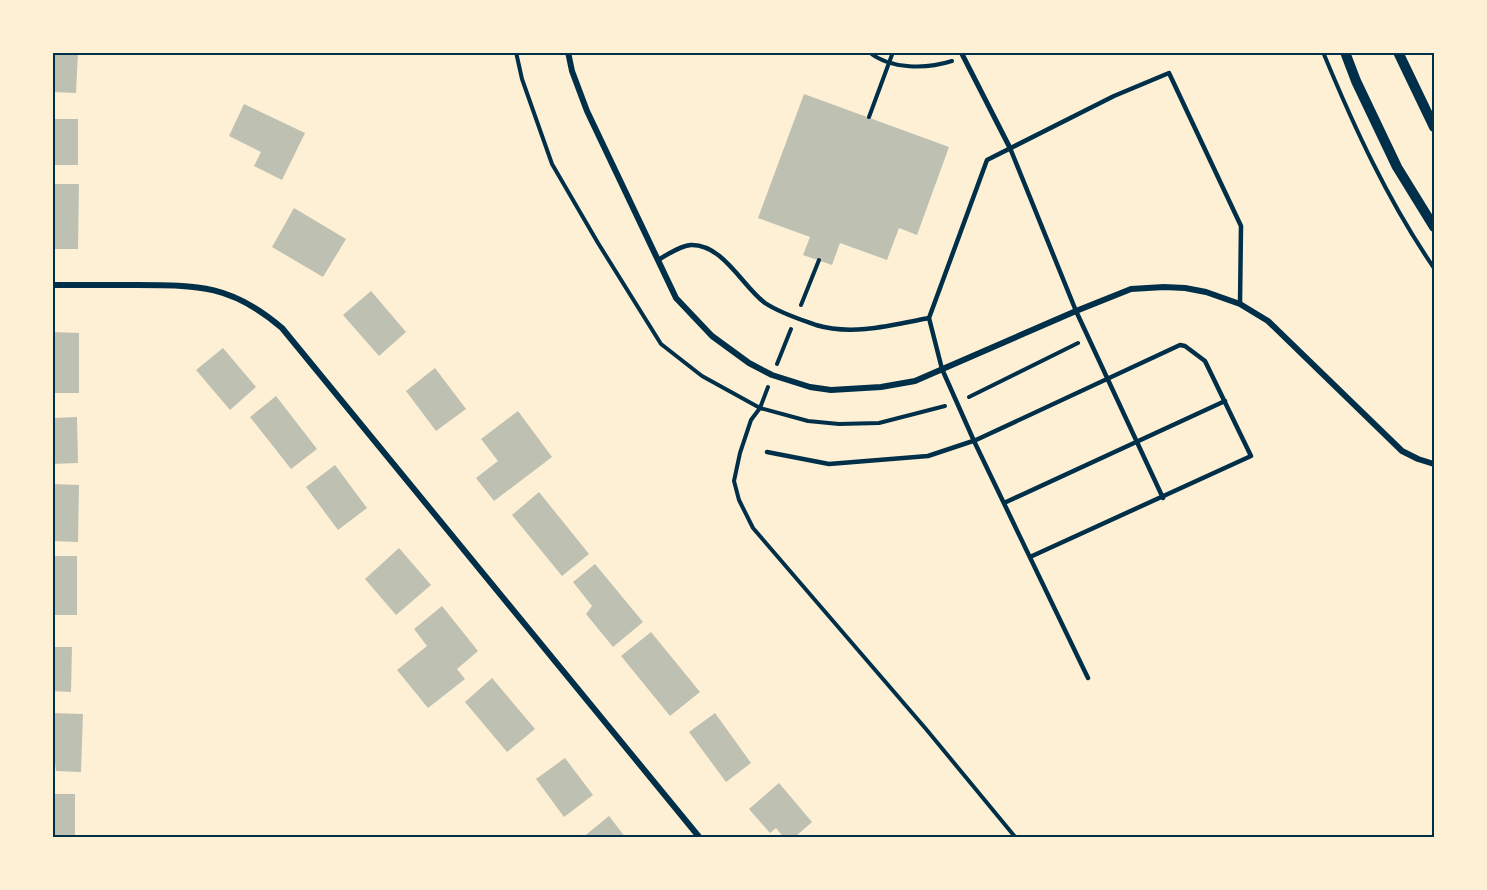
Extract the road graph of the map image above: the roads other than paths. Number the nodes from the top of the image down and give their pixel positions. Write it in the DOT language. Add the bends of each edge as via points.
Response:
graph roads {
  1 [pos="568,52"];
  2 [pos="1346,52"];
  3 [pos="1398,52"];
  4 [pos="963,55"];
  5 [pos="1434,127"];
  6 [pos="1010,148"];
  7 [pos="1434,227"];
  8 [pos="658,260"];
  9 [pos="52,285"];
  10 [pos="1240,304"];
  11 [pos="1076,311"];
  12 [pos="929,318"];
  13 [pos="942,369"];
  14 [pos="1108,378"];
  15 [pos="1225,401"];
  16 [pos="1137,440"];
  17 [pos="974,441"];
  18 [pos="767,452"];
  19 [pos="1434,464"];
  20 [pos="1163,498"];
  21 [pos="1004,503"];
  22 [pos="1030,558"];
  23 [pos="1088,678"];
  24 [pos="700,837"];
  1 -- 8 [label="street" via="587,111"];
  2 -- 7 [label="street" via="1397,167"];
  3 -- 5 [label="street"];
  4 -- 6 [label="street"];
  6 -- 10 [label="lane" via="1169,73 1241,226"];
  6 -- 11 [label="lane"];
  6 -- 12 [label="lane" via="987,160"];
  8 -- 12 [label="lane" via="692,245 711,249 765,302 818,325 874,328"];
  8 -- 13 [label="street" via="676,298 694,319 731,351 772,375 810,387 842,390 915,381"];
  9 -- 24 [label="street" via="190,285 231,295 282,328"];
  10 -- 11 [label="street" via="1206,292 1164,287 1131,289"];
  10 -- 19 [label="street" via="1280,331 1402,451"];
  11 -- 13 [label="street"];
  11 -- 14 [label="lane"];
  12 -- 13 [label="lane"];
  13 -- 17 [label="lane"];
  14 -- 15 [label="lane" via="1180,345 1206,361"];
  14 -- 16 [label="lane"];
  14 -- 17 [label="lane"];
  15 -- 16 [label="lane"];
  15 -- 20 [label="lane" via="1251,456"];
  16 -- 20 [label="lane"];
  16 -- 21 [label="lane"];
  17 -- 18 [label="lane" via="928,456 856,463 829,464"];
  17 -- 21 [label="lane"];
  20 -- 22 [label="lane"];
  21 -- 22 [label="lane"];
  22 -- 23 [label="lane"];
}
